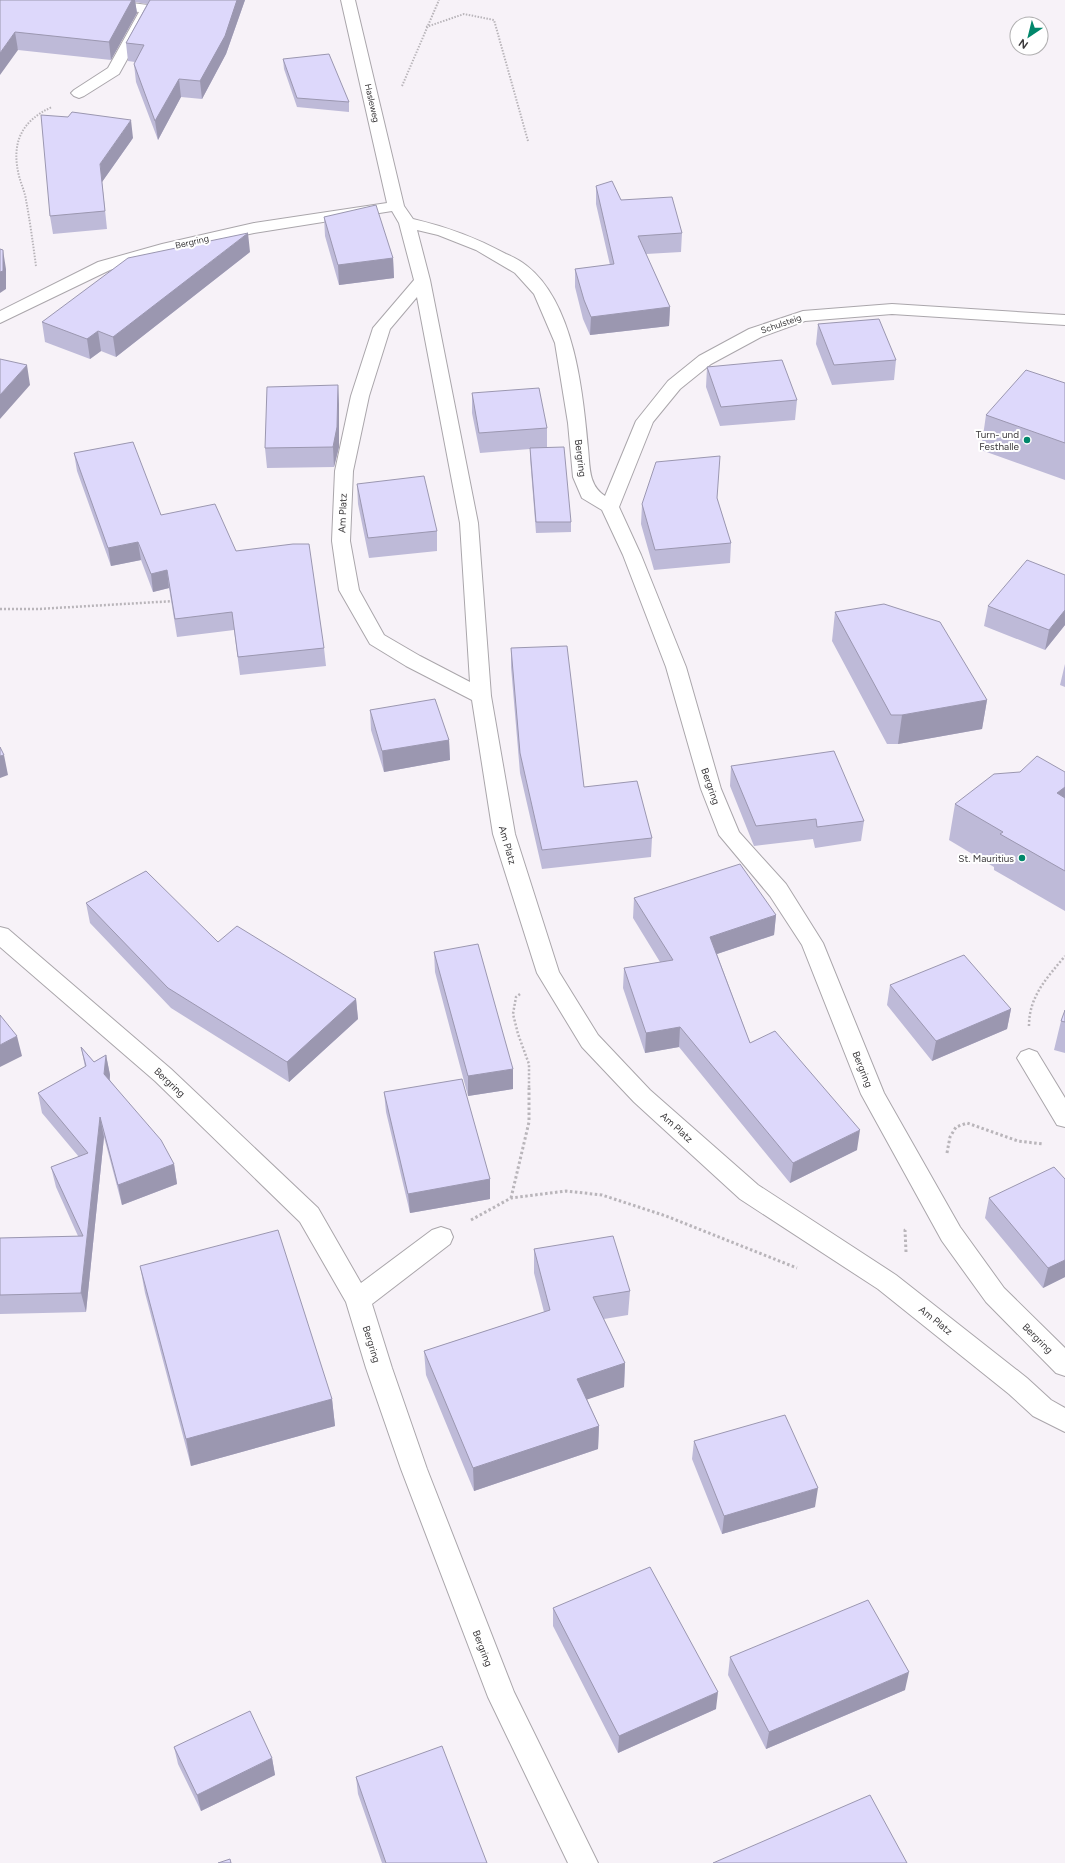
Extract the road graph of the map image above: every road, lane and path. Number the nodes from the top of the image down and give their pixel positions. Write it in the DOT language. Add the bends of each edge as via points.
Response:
graph roads {
  1 [pos="69,0"];
  2 [pos="348,0"];
  3 [pos="439,0"];
  4 [pos="152,5"];
  5 [pos="426,27"];
  6 [pos="79,93"];
  7 [pos="374,107"];
  8 [pos="528,141"];
  9 [pos="396,206"];
  10 [pos="407,223"];
  11 [pos="422,280"];
  12 [pos="40,296"];
  13 [pos="0,318"];
  14 [pos="1065,320"];
  15 [pos="610,506"];
  16 [pos="181,600"];
  17 [pos="0,609"];
  18 [pos="481,696"];
  19 [pos="0,935"];
  20 [pos="1065,956"];
  21 [pos="548,973"];
  22 [pos="1029,1058"];
  23 [pos="1065,1118"];
  24 [pos="511,1198"];
  25 [pos="441,1237"];
  26 [pos="358,1300"];
  27 [pos="1065,1365"];
  28 [pos="1065,1421"];
  29 [pos="583,1863"];
  1 -- 4 [label="street"];
  2 -- 7 [label="street, Hasleweg"];
  3 -- 5 [label="path"];
  4 -- 6 [label="street" via="114,71"];
  5 -- 7 [label="path" via="398,97"];
  5 -- 8 [label="path" via="464,14 494,20"];
  6 -- 12 [label="path" via="37,114 26,125 16,148"];
  7 -- 9 [label="street, Hasleweg"];
  9 -- 10 [label="street, Am Platz"];
  9 -- 12 [label="street, Bergring" via="254,228 168,247 104,266"];
  10 -- 11 [label="street, Am Platz"];
  10 -- 15 [label="street, Bergring" via="443,231 482,247 521,269 542,292 564,343 577,423 582,477 590,494"];
  11 -- 18 [label="street, Am Platz" via="469,523"];
  11 -- 18 [label="street, Am Platz" via="382,328 360,396 344,471 341,541 349,590 377,639"];
  12 -- 13 [label="street, Bergring"];
  14 -- 15 [label="street, Schulsteig" via="892,309 802,316 755,333 705,360 674,385 645,421"];
  15 -- 27 [label="street, Bergring" via="676,667 711,789 730,835 778,890 812,943 873,1094 951,1234 995,1295"];
  16 -- 17 [label="path" via="38,610"];
  18 -- 21 [label="street, Am Platz" via="504,834"];
  19 -- 26 [label="street, Bergring" via="162,1075 309,1215"];
  20 -- 22 [label="path" via="1040,987 1029,1012"];
  21 -- 24 [label="path" via="516,997 513,1014 529,1064 529,1122"];
  21 -- 28 [label="street, Am Platz" via="590,1042 642,1096 749,1192 887,1282 1042,1408"];
  22 -- 23 [label="street"];
  25 -- 26 [label="street"];
  26 -- 29 [label="street, Bergring" via="414,1469 502,1696"];
}
